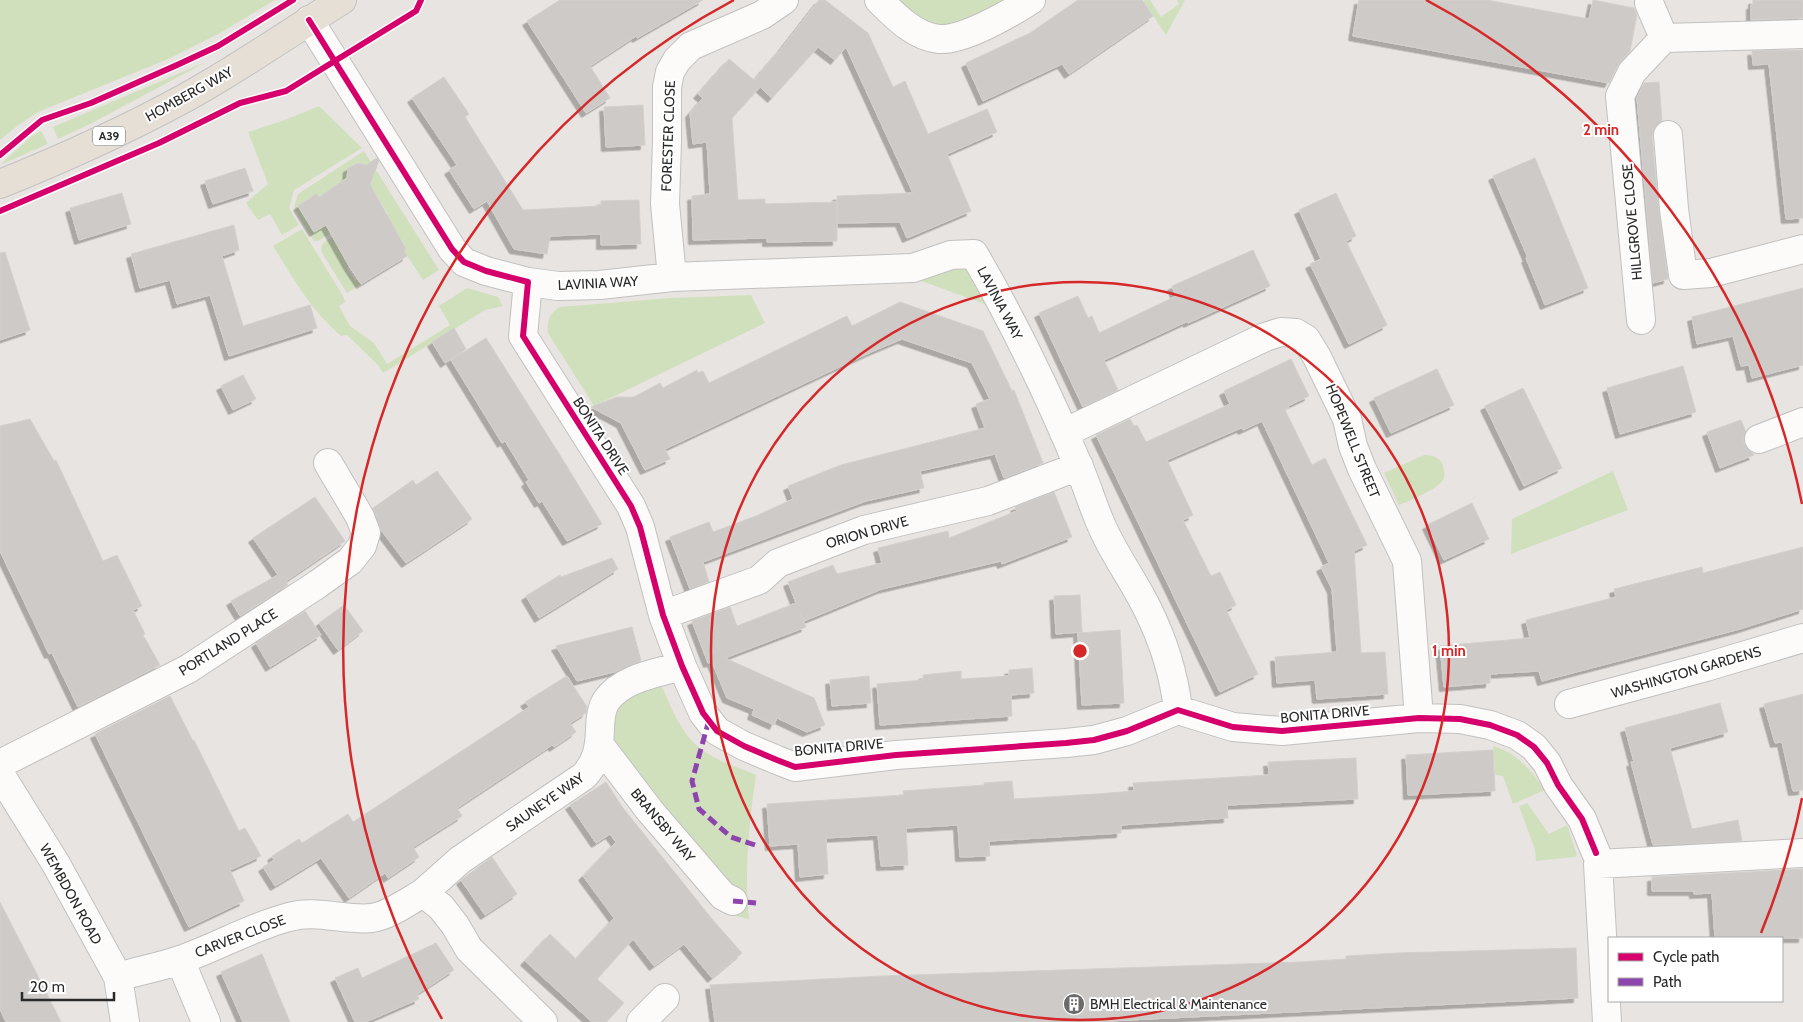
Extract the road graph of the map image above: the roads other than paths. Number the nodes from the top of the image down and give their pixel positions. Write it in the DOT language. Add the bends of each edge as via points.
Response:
graph roads {
  1 [pos="342,0"];
  2 [pos="784,0"];
  3 [pos="879,0"];
  4 [pos="1031,0"];
  5 [pos="1649,3"];
  6 [pos="309,20"];
  7 [pos="1803,34"];
  8 [pos="1664,38"];
  9 [pos="1668,135"];
  10 [pos="0,184"];
  11 [pos="1803,249"];
  12 [pos="672,277"];
  13 [pos="528,282"];
  14 [pos="1641,320"];
  15 [pos="1803,422"];
  16 [pos="1064,433"];
  17 [pos="1759,439"];
  18 [pos="328,464"];
  19 [pos="1079,466"];
  20 [pos="663,615"];
  21 [pos="1803,638"];
  22 [pos="682,666"];
  23 [pos="1569,704"];
  24 [pos="1178,710"];
  25 [pos="1419,718"];
  26 [pos="599,744"];
  27 [pos="0,764"];
  28 [pos="0,774"];
  29 [pos="1803,852"];
  30 [pos="1596,853"];
  31 [pos="423,893"];
  32 [pos="733,901"];
  33 [pos="180,960"];
  34 [pos="118,977"];
  35 [pos="666,998"];
  36 [pos="125,1022"];
  37 [pos="206,1022"];
  38 [pos="542,1022"];
  39 [pos="641,1022"];
  40 [pos="1607,1022"];
  1 -- 6 [label="main road, HOMBERG WAY / A39"];
  2 -- 12 [label="street, FORESTER CLOSE" via="762,15 691,46 670,72 665,204"];
  3 -- 4 [label="street" via="907,26 939,39 957,37 976,29"];
  5 -- 8 [label="street"];
  6 -- 10 [label="main road, HOMBERG WAY / A39" via="245,63 184,98"];
  6 -- 13 [label="street" via="452,250 464,262"];
  7 -- 8 [label="street"];
  8 -- 14 [label="street, HILLGROVE CLOSE" via="1632,72 1620,96"];
  9 -- 11 [label="street" via="1683,275 1710,272"];
  12 -- 13 [label="street, LAVINIA WAY" via="600,285 558,286"];
  12 -- 16 [label="street, LAVINIA WAY" via="913,268 951,255 974,254 1002,304"];
  13 -- 20 [label="street, BONITA DRIVE" via="524,336 631,506 640,527"];
  15 -- 17 [label="street"];
  16 -- 19 [label="street, LAVINIA WAY"];
  16 -- 25 [label="street, HOPEWELL STREET" via="1265,338 1281,332 1296,333 1306,339 1347,419 1362,470 1408,561"];
  18 -- 27 [label="street, PORTLAND PLACE" via="366,533 362,546 350,561 188,669"];
  19 -- 20 [label="street, ORION DRIVE" via="988,501 864,530 778,563 760,580"];
  19 -- 24 [label="street, LAVINIA WAY" via="1100,523 1147,607 1166,650"];
  20 -- 22 [label="street, BONITA DRIVE"];
  21 -- 23 [label="street, WASHINGTON GARDENS"];
  22 -- 24 [label="street, BONITA DRIVE" via="703,713 717,731 796,767 896,755 1094,740 1127,731"];
  22 -- 26 [label="street, SAUNEYE WAY" via="633,681 607,700 600,719"];
  24 -- 25 [label="street, BONITA DRIVE" via="1233,727 1282,731"];
  25 -- 30 [label="street, BONITA DRIVE" via="1460,718 1490,725 1534,747 1582,818"];
  26 -- 31 [label="street, SAUNEYE WAY" via="592,767 584,776 460,860"];
  26 -- 32 [label="street, BRANSBY WAY" via="650,811 723,896"];
  28 -- 34 [label="street, WEMBDON ROAD" via="56,864"];
  29 -- 40 [label="street" via="1598,864"];
  31 -- 33 [label="street, CARVER CLOSE" via="374,918 316,914 292,916 263,924"];
  31 -- 38 [label="street" via="441,907 469,948"];
  33 -- 34 [label="street, CARVER CLOSE"];
  33 -- 37 [label="street"];
  34 -- 36 [label="street, WEMBDON ROAD"];
  35 -- 39 [label="street"];
}
